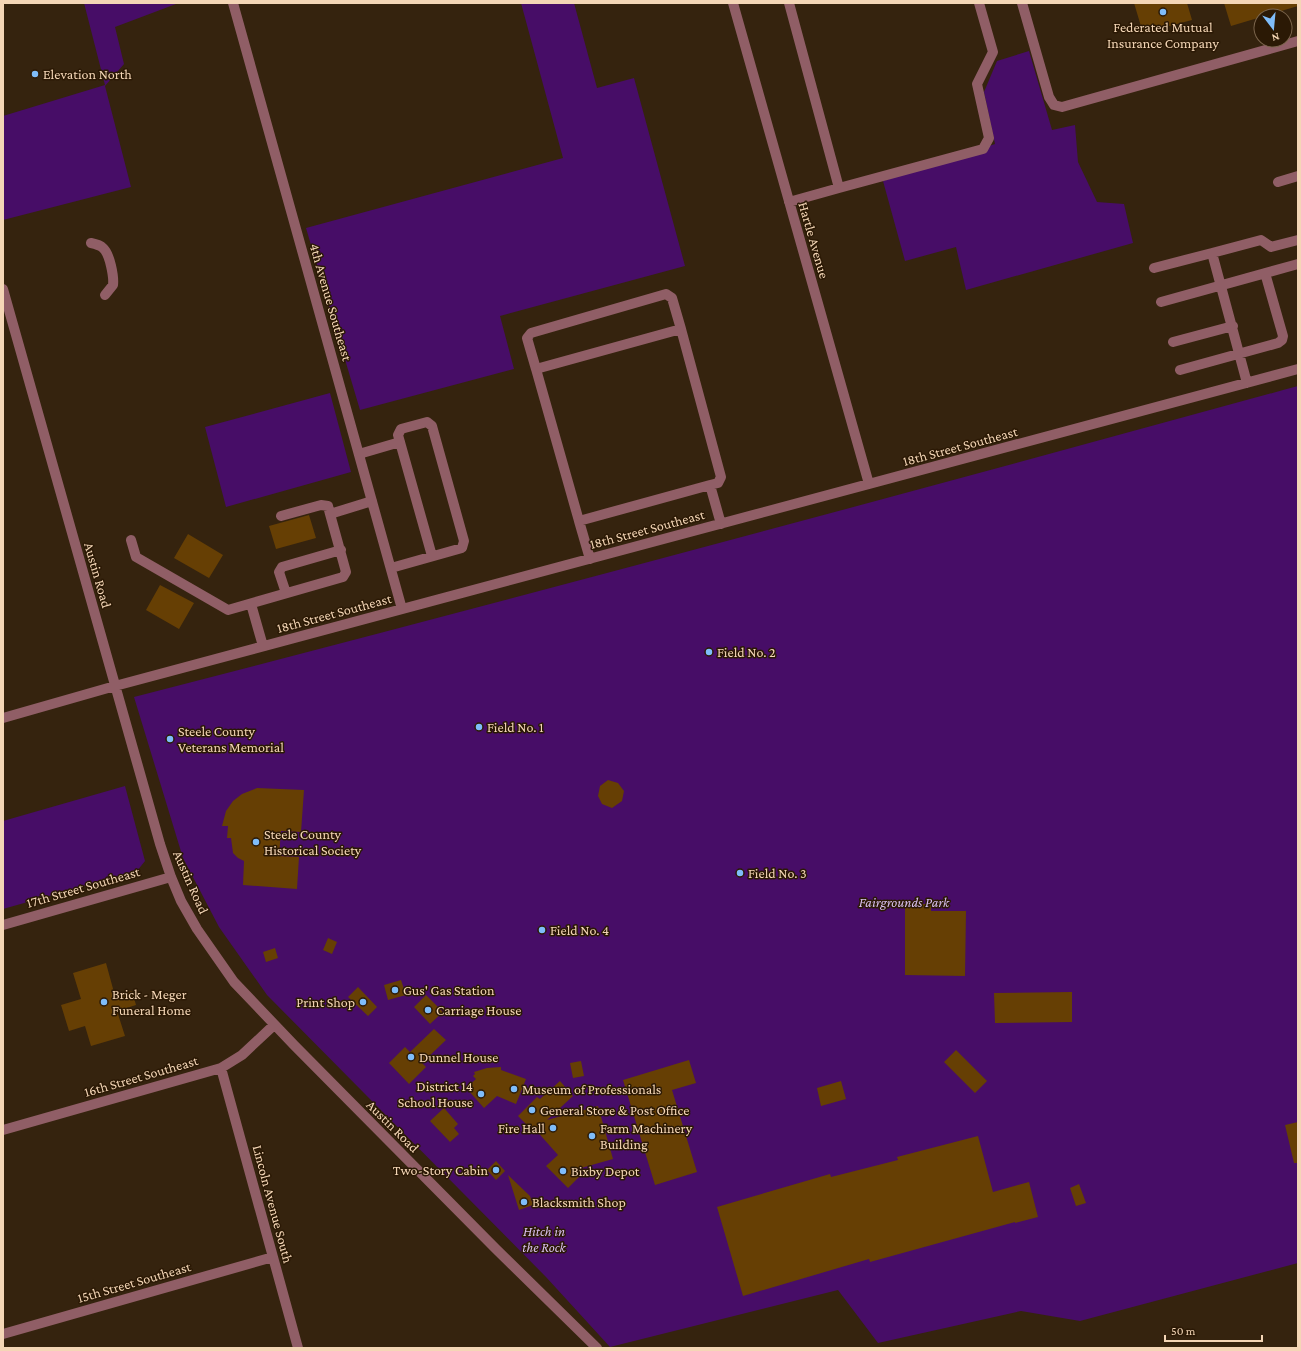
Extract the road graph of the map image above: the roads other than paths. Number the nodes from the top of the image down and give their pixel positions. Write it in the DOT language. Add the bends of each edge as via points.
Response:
graph roads {
  1 [pos="233,3"];
  2 [pos="733,3"];
  3 [pos="788,3"];
  4 [pos="979,3"];
  5 [pos="1022,3"];
  6 [pos="1298,41"];
  7 [pos="1298,176"];
  8 [pos="1278,182"];
  9 [pos="839,188"];
  10 [pos="789,202"];
  11 [pos="1298,240"];
  12 [pos="91,243"];
  13 [pos="1212,253"];
  14 [pos="1298,264"];
  15 [pos="1154,268"];
  16 [pos="1265,273"];
  17 [pos="1221,285"];
  18 [pos="3,289"];
  19 [pos="105,295"];
  20 [pos="1161,302"];
  21 [pos="1233,326"];
  22 [pos="681,330"];
  23 [pos="1173,342"];
  24 [pos="1240,354"];
  25 [pos="536,369"];
  26 [pos="1180,370"];
  27 [pos="1298,370"];
  28 [pos="1247,383"];
  29 [pos="400,442"];
  30 [pos="359,454"];
  31 [pos="869,484"];
  32 [pos="710,485"];
  33 [pos="372,501"];
  34 [pos="330,514"];
  35 [pos="281,516"];
  36 [pos="579,521"];
  37 [pos="720,524"];
  38 [pos="131,540"];
  39 [pos="341,550"];
  40 [pos="432,556"];
  41 [pos="590,559"];
  42 [pos="391,568"];
  43 [pos="286,593"];
  44 [pos="251,604"];
  45 [pos="402,609"];
  46 [pos="263,646"];
  47 [pos="115,686"];
  48 [pos="3,718"];
  49 [pos="171,877"];
  50 [pos="3,925"];
  51 [pos="274,1025"];
  52 [pos="221,1068"];
  53 [pos="3,1130"];
  54 [pos="273,1257"];
  55 [pos="3,1334"];
  56 [pos="298,1348"];
  57 [pos="597,1348"];
  1 -- 30 [label="street, 4th Avenue Southeast"];
  2 -- 10 [label="street, Hartle Avenue"];
  3 -- 9 [label="street"];
  4 -- 9 [label="street" via="993,52 977,84 989,138 983,149"];
  5 -- 6 [label="street" via="1049,97 1054,105 1062,107"];
  7 -- 8 [label="street"];
  9 -- 10 [label="street"];
  10 -- 31 [label="street, Hartle Avenue"];
  11 -- 13 [label="street" via="1271,247 1261,240"];
  12 -- 19 [label="street" via="102,247 106,252 112,273 113,286"];
  13 -- 15 [label="street"];
  13 -- 17 [label="street"];
  14 -- 16 [label="street"];
  16 -- 17 [label="street"];
  16 -- 24 [label="street" via="1282,340"];
  17 -- 20 [label="street"];
  17 -- 21 [label="street"];
  18 -- 47 [label="street, Austin Road"];
  21 -- 23 [label="street"];
  21 -- 24 [label="street"];
  22 -- 25 [label="street"];
  22 -- 25 [label="street" via="672,298 666,294 532,332 527,338"];
  22 -- 32 [label="street" via="721,477 718,483"];
  24 -- 26 [label="street"];
  24 -- 28 [label="street"];
  25 -- 36 [label="street"];
  27 -- 28 [label="street, 18th Street Southeast"];
  28 -- 31 [label="street, 18th Street Southeast"];
  29 -- 30 [label="street"];
  29 -- 40 [label="street"];
  29 -- 40 [label="street" via="398,435 401,429 427,422 432,426 464,541 462,548"];
  30 -- 33 [label="street, 4th Avenue Southeast"];
  31 -- 37 [label="street, 18th Street Southeast"];
  32 -- 36 [label="street"];
  32 -- 37 [label="street"];
  33 -- 34 [label="street"];
  33 -- 42 [label="street, 4th Avenue Southeast"];
  34 -- 35 [label="street" via="328,506 321,504"];
  34 -- 39 [label="street"];
  36 -- 41 [label="street"];
  37 -- 41 [label="street, 18th Street Southeast"];
  38 -- 44 [label="street" via="136,557 228,610"];
  39 -- 43 [label="street" via="346,572 343,577"];
  39 -- 43 [label="street" via="282,567 279,572"];
  40 -- 42 [label="street"];
  41 -- 45 [label="street, 18th Street Southeast"];
  42 -- 45 [label="street, 4th Avenue Southeast"];
  43 -- 44 [label="street"];
  44 -- 46 [label="street"];
  45 -- 46 [label="street, 18th Street Southeast"];
  46 -- 47 [label="street, 18th Street Southeast"];
  47 -- 48 [label="street, 18th Street Southeast"];
  47 -- 49 [label="street, Austin Road"];
  49 -- 50 [label="street, 17th Street Southeast"];
  49 -- 51 [label="street, Austin Road" via="181,901 216,957 234,982"];
  51 -- 52 [label="street, 16th Street Southeast" via="242,1055"];
  51 -- 57 [label="street, Austin Road"];
  52 -- 53 [label="street, 16th Street Southeast"];
  52 -- 54 [label="street, Lincoln Avenue South"];
  54 -- 55 [label="street, 15th Street Southeast"];
  54 -- 56 [label="street, Lincoln Avenue South"];
}
